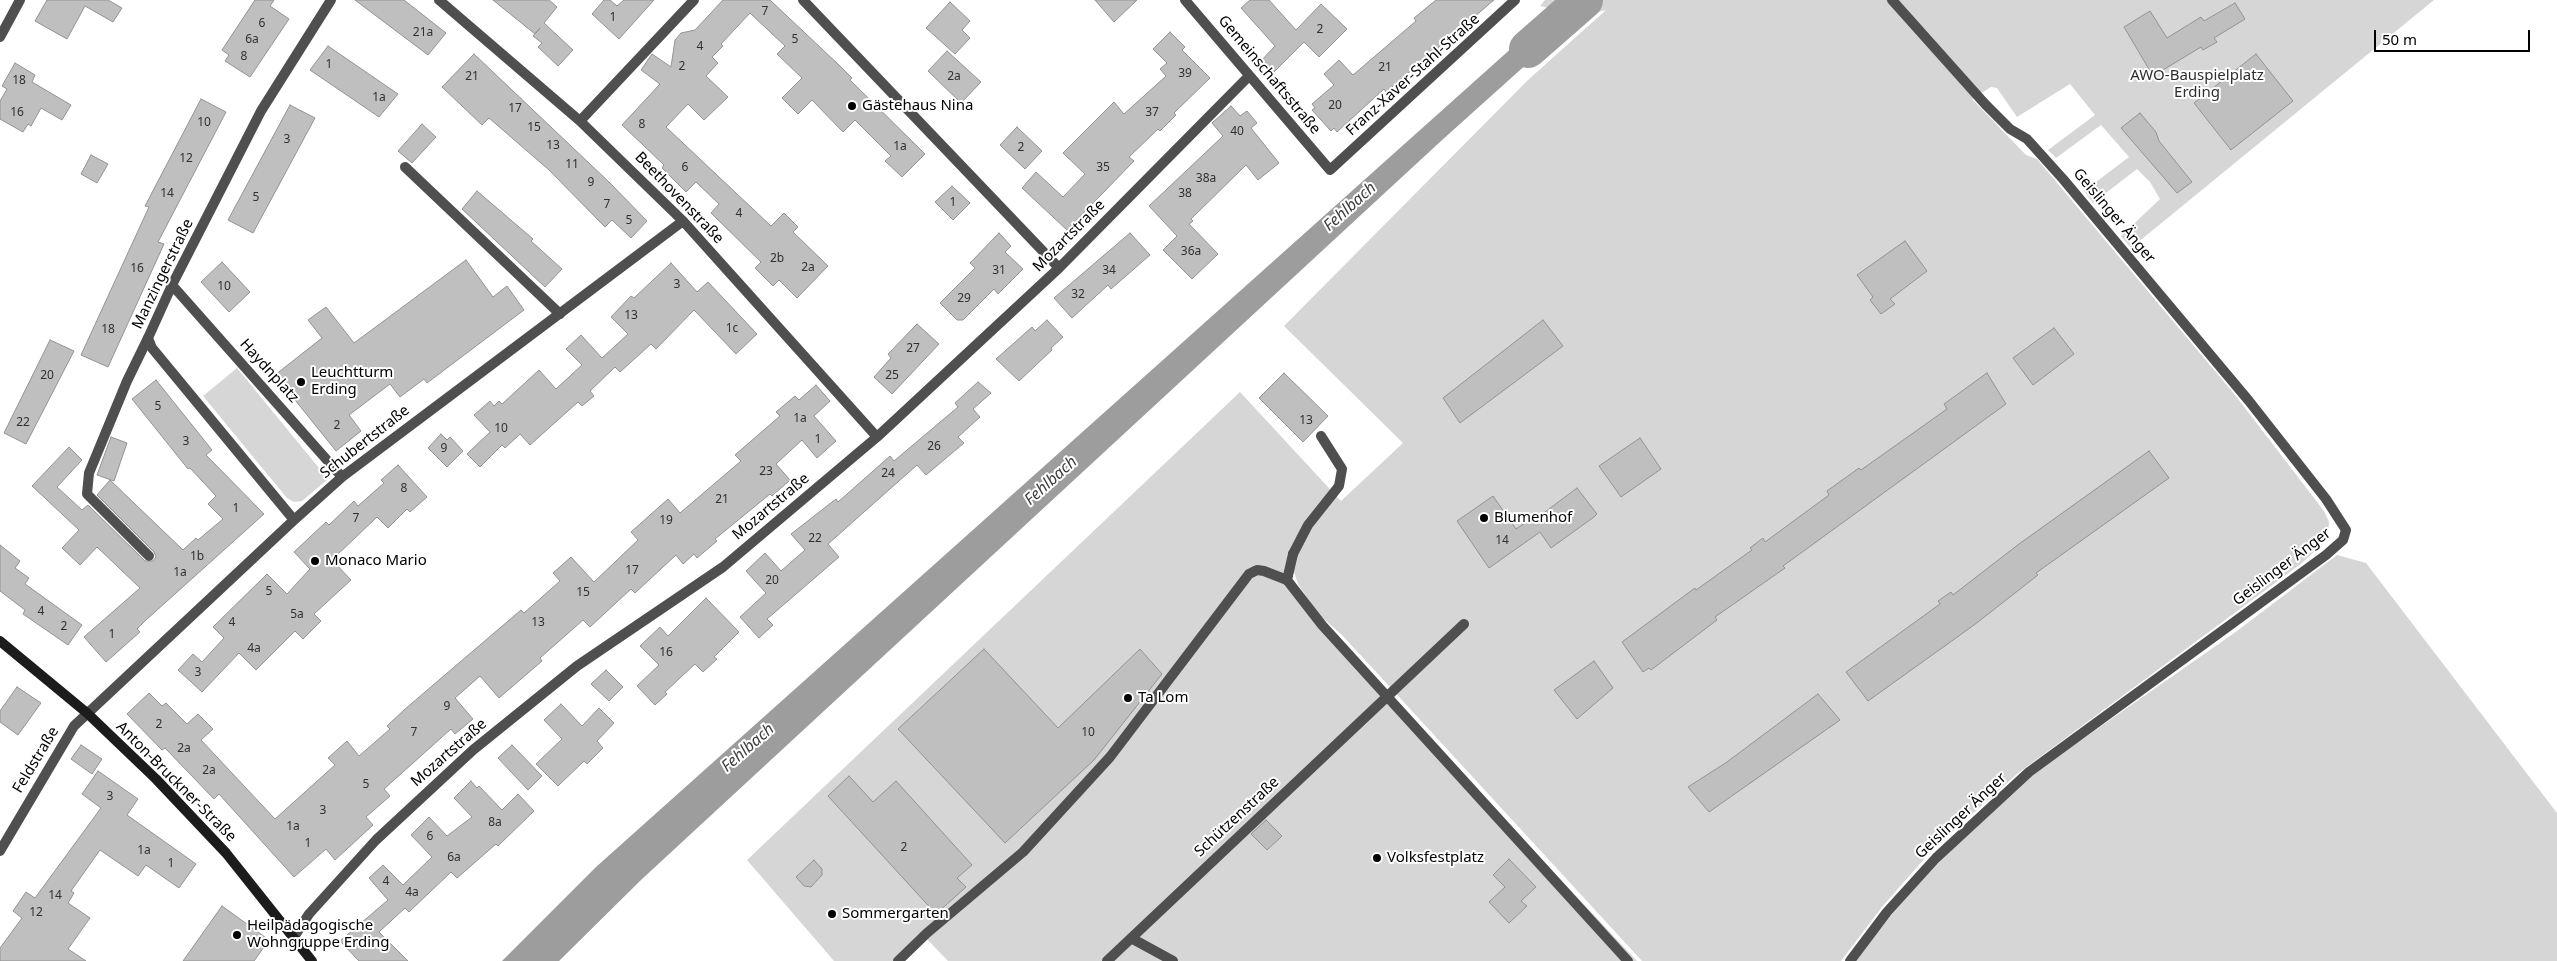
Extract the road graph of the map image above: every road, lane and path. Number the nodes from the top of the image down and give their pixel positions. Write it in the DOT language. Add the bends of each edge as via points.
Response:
graph roads {
  1 [pos="20,0"];
  2 [pos="331,0"];
  3 [pos="439,0"];
  4 [pos="694,0"];
  5 [pos="802,0"];
  6 [pos="1185,0"];
  7 [pos="1892,0"];
  8 [pos="1516,1"];
  9 [pos="0,37"];
  10 [pos="1249,76"];
  11 [pos="580,121"];
  12 [pos="406,167"];
  13 [pos="1330,170"];
  14 [pos="683,221"];
  15 [pos="1060,268"];
  16 [pos="172,285"];
  17 [pos="560,314"];
  18 [pos="148,338"];
  19 [pos="1322,436"];
  20 [pos="877,437"];
  21 [pos="342,477"];
  22 [pos="294,520"];
  23 [pos="149,556"];
  24 [pos="1287,580"];
  25 [pos="1464,624"];
  26 [pos="0,641"];
  27 [pos="1388,695"];
  28 [pos="87,713"];
  29 [pos="0,851"];
  30 [pos="294,937"];
  31 [pos="1132,938"];
  32 [pos="312,961"];
  33 [pos="898,961"];
  34 [pos="1107,961"];
  35 [pos="1173,961"];
  36 [pos="1628,961"];
  37 [pos="1850,961"];
  1 -- 9 [label="street"];
  2 -- 16 [label="street, Manzingerstraße" via="261,111"];
  3 -- 11 [label="street, Beethovenstraße"];
  4 -- 11 [label="street"];
  5 -- 15 [label="street"];
  6 -- 10 [label="street, Gemeinschaftsstraße"];
  7 -- 37 [label="street, Geislinger Änger" via="1985,104 2010,129 2035,147 2063,179 2249,401 2326,499 2346,530 2343,540 2326,555 2029,772 1931,863 1887,912"];
  8 -- 13 [label="street, Franz-Xaver-Stahl-Straße"];
  10 -- 13 [label="street, Gemeinschaftsstraße"];
  10 -- 15 [label="street, Mozartstraße"];
  11 -- 14 [label="street, Beethovenstraße"];
  12 -- 17 [label="street"];
  14 -- 17 [label="street, Schubertstraße"];
  14 -- 20 [label="street, Beethovenstraße"];
  15 -- 20 [label="street, Mozartstraße"];
  16 -- 18 [label="street, Manzingerstraße"];
  16 -- 21 [label="street, Haydnplatz"];
  17 -- 21 [label="street, Schubertstraße"];
  18 -- 22 [label="street" via="152,348"];
  18 -- 23 [label="street, Manzingerstraße" via="89,473 86,494"];
  19 -- 24 [label="street" via="1342,469 1339,486 1308,525 1293,554"];
  20 -- 30 [label="street, Mozartstraße" via="723,567 577,666 473,750 376,840 309,914"];
  21 -- 22 [label="street, Schubertstraße"];
  22 -- 28 [label="street, Schubertstraße"];
  24 -- 27 [label="street" via="1322,625"];
  24 -- 33 [label="street" via="1264,571 1249,574 1110,758 1023,852"];
  25 -- 27 [label="street, Schützenstraße"];
  26 -- 28 [label="main road, Anton-Bruckner-Straße"];
  27 -- 31 [label="street, Schützenstraße"];
  27 -- 36 [label="street"];
  28 -- 29 [label="street, Feldstraße" via="74,726"];
  28 -- 30 [label="main road, Anton-Bruckner-Straße" via="226,853"];
  30 -- 32 [label="main road, Anton-Bruckner-Straße"];
  31 -- 34 [label="street, Schützenstraße"];
  31 -- 35 [label="street"];
}
